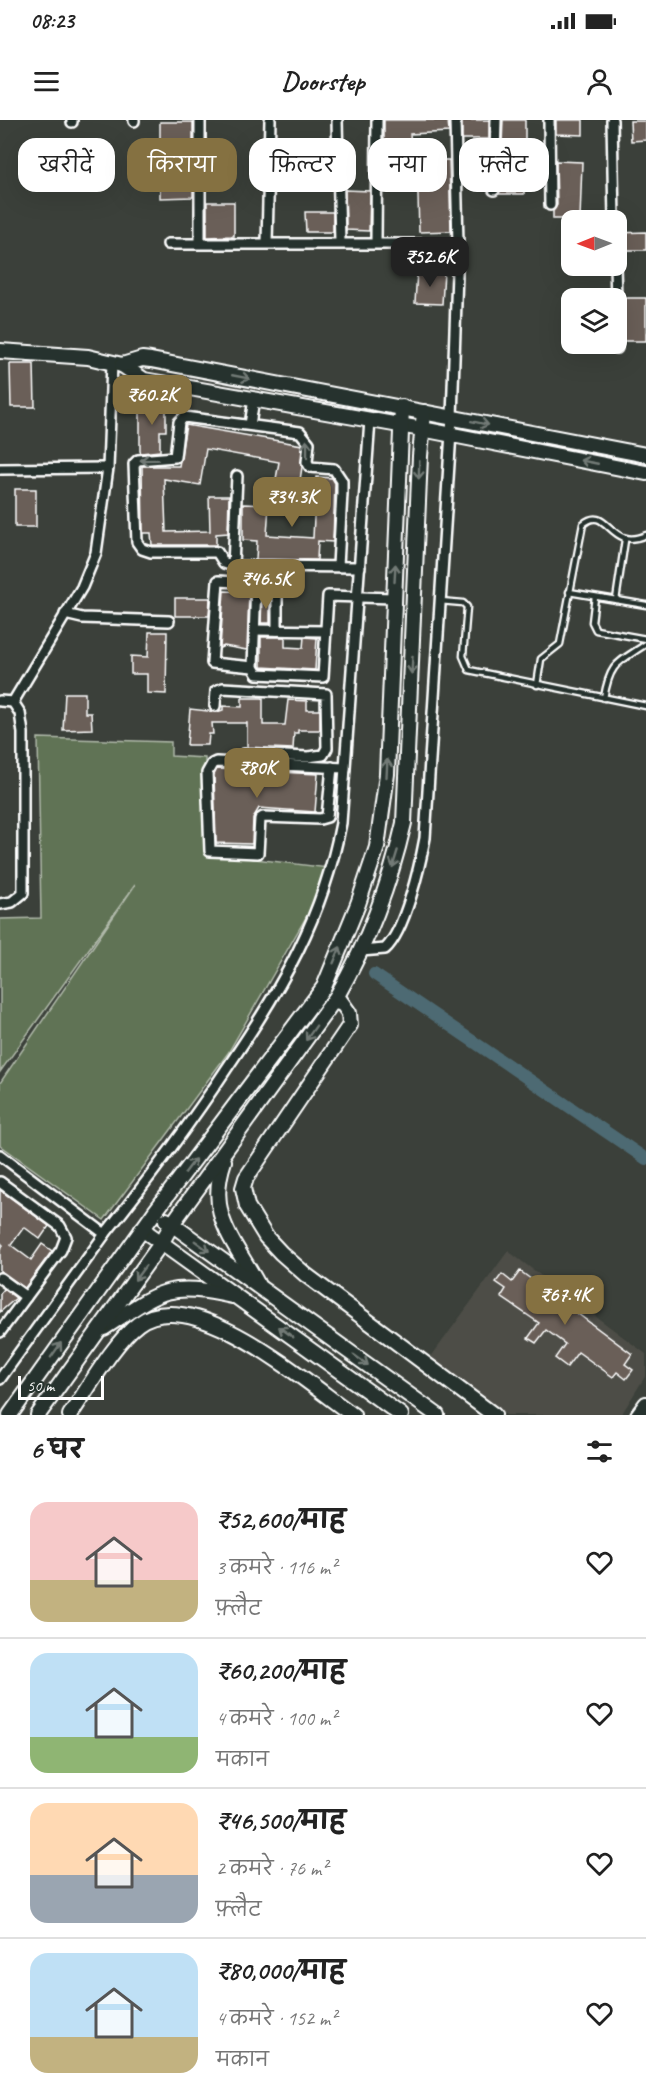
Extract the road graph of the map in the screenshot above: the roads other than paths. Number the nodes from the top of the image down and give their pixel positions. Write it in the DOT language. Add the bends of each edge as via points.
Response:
graph roads {
  1 [pos="200,120"];
  2 [pos="270,120"];
  3 [pos="337,120"];
  4 [pos="377,120"];
  5 [pos="455,120"];
  6 [pos="496,120"];
  7 [pos="549,120"];
  8 [pos="612,120"];
  9 [pos="495,138"];
  10 [pos="550,205"];
  11 [pos="614,210"];
  12 [pos="340,242"];
  13 [pos="376,242"];
  14 [pos="200,243"];
  15 [pos="267,243"];
  16 [pos="168,244"];
  17 [pos="458,244"];
  18 [pos="0,351"];
  19 [pos="117,364"];
  20 [pos="254,399"];
  21 [pos="402,407"];
  22 [pos="424,412"];
  23 [pos="452,417"];
  24 [pos="370,420"];
  25 [pos="249,425"];
  26 [pos="401,426"];
  27 [pos="422,429"];
  28 [pos="450,436"];
  29 [pos="646,456"];
  30 [pos="108,468"];
  31 [pos="0,469"];
  32 [pos="646,473"];
  33 [pos="237,476"];
  34 [pos="646,535"];
  35 [pos="625,540"];
  36 [pos="234,566"];
  37 [pos="338,566"];
  38 [pos="360,567"];
  39 [pos="277,591"];
  40 [pos="569,592"];
  41 [pos="358,597"];
  42 [pos="595,597"];
  43 [pos="393,598"];
  44 [pos="616,600"];
  45 [pos="440,601"];
  46 [pos="646,605"];
  47 [pos="65,614"];
  48 [pos="169,621"];
  49 [pos="254,630"];
  50 [pos="277,630"];
  51 [pos="326,631"];
  52 [pos="646,641"];
  53 [pos="253,667"];
  54 [pos="537,685"];
  55 [pos="604,698"];
  56 [pos="0,701"];
  57 [pos="13,702"];
  58 [pos="215,706"];
  59 [pos="646,706"];
  60 [pos="326,752"];
  61 [pos="244,754"];
  62 [pos="346,754"];
  63 [pos="332,767"];
  64 [pos="345,768"];
  65 [pos="0,904"];
  66 [pos="361,951"];
  67 [pos="337,996"];
  68 [pos="229,1147"];
  69 [pos="0,1155"];
  70 [pos="0,1182"];
  71 [pos="154,1213"];
  72 [pos="172,1224"];
  73 [pos="142,1229"];
  74 [pos="105,1234"];
  75 [pos="162,1242"];
  76 [pos="0,1278"];
  77 [pos="260,1288"];
  78 [pos="26,1297"];
  79 [pos="237,1297"];
  80 [pos="0,1332"];
  81 [pos="96,1334"];
  82 [pos="0,1379"];
  83 [pos="646,1404"];
  84 [pos="10,1415"];
  85 [pos="38,1415"];
  86 [pos="70,1415"];
  87 [pos="353,1415"];
  88 [pos="401,1415"];
  89 [pos="437,1415"];
  90 [pos="495,1415"];
  91 [pos="638,1415"];
  1 -- 14 [label="street"];
  2 -- 15 [label="street"];
  3 -- 12 [label="street"];
  4 -- 13 [label="street"];
  5 -- 17 [label="street"];
  6 -- 9 [label="street"];
  7 -- 10 [label="street"];
  8 -- 11 [label="street"];
  12 -- 13 [label="street"];
  12 -- 15 [label="street"];
  13 -- 17 [label="street"];
  14 -- 15 [label="street"];
  14 -- 16 [label="street"];
  17 -- 23 [label="street"];
  18 -- 19 [label="main road" via="79,356"];
  19 -- 20 [label="main road" via="144,380"];
  19 -- 21 [label="main road, one-way" via="152,360"];
  19 -- 30 [label="street"];
  20 -- 24 [label="main road"];
  20 -- 25 [label="street"];
  21 -- 22 [label="main road"];
  21 -- 26 [label="main road"];
  22 -- 23 [label="main road"];
  22 -- 27 [label="main road"];
  23 -- 28 [label="street"];
  23 -- 29 [label="main road, one-way"];
  24 -- 26 [label="main road"];
  24 -- 38 [label="street"];
  25 -- 36 [label="street, one-way" via="182,418 175,457 138,460 134,464 137,542 142,549 217,552 225,563"];
  37 -- 25 [label="street, one-way" via="342,494 339,474 334,469 310,468 309,443 300,432"];
  26 -- 27 [label="main road"];
  43 -- 26 [label="main road, one-way"];
  27 -- 28 [label="main road"];
  27 -- 66 [label="main road, one-way" via="404,823 397,856"];
  32 -- 28 [label="main road, one-way"];
  28 -- 45 [label="street"];
  30 -- 31 [label="street"];
  30 -- 47 [label="street" via="96,553"];
  33 -- 36 [label="street"];
  34 -- 35 [label="lane"];
  35 -- 40 [label="lane" via="603,521 586,521"];
  35 -- 44 [label="lane"];
  36 -- 37 [label="street"];
  37 -- 38 [label="street"];
  38 -- 41 [label="street"];
  39 -- 50 [label="street"];
  40 -- 42 [label="lane"];
  40 -- 54 [label="lane" via="560,644 541,660"];
  41 -- 43 [label="street"];
  41 -- 51 [label="street" via="328,596"];
  41 -- 62 [label="street"];
  42 -- 44 [label="lane"];
  42 -- 52 [label="lane" via="592,622 596,630"];
  71 -- 43 [label="main road, one-way" via="324,987 358,904 377,847 387,774"];
  44 -- 46 [label="lane"];
  45 -- 54 [label="lane" via="464,603 467,607 463,656 466,668"];
  45 -- 66 [label="street" via="422,856 413,890 390,944 380,951"];
  47 -- 48 [label="street"];
  47 -- 57 [label="street"];
  49 -- 50 [label="street"];
  49 -- 53 [label="street"];
  49 -- 53 [label="street" via="256,583 218,581 212,663"];
  50 -- 51 [label="street"];
  51 -- 53 [label="street" via="323,677 257,674"];
  52 -- 55 [label="lane" via="614,666"];
  54 -- 55 [label="lane"];
  55 -- 59 [label="lane"];
  56 -- 57 [label="street"];
  57 -- 65 [label="street" via="20,713 23,733 23,893 12,902"];
  58 -- 60 [label="street" via="216,691 223,688 324,693 328,699"];
  60 -- 61 [label="street" via="315,757"];
  60 -- 62 [label="street"];
  62 -- 64 [label="street"];
  63 -- 63 [label="street" via="212,764 207,773 210,850 258,853 263,817 327,817"];
  63 -- 64 [label="street"];
  64 -- 74 [label="street" via="334,864 288,975 171,1151"];
  66 -- 67 [label="main road"];
  67 -- 68 [label="main road, one-way"];
  67 -- 90 [label="main road" via="349,1013 350,1025 246,1178 243,1188 247,1206 266,1237 306,1275"];
  68 -- 72 [label="main road"];
  68 -- 77 [label="main road" via="218,1179 217,1206 225,1230"];
  69 -- 74 [label="street"];
  70 -- 78 [label="street" via="64,1230 61,1250"];
  71 -- 72 [label="main road"];
  71 -- 73 [label="main road"];
  72 -- 75 [label="main road"];
  72 -- 77 [label="main road, one-way"];
  73 -- 75 [label="main road"];
  84 -- 73 [label="main road, one-way"];
  74 -- 82 [label="street"];
  75 -- 79 [label="main road"];
  75 -- 81 [label="main road, one-way"];
  76 -- 78 [label="street"];
  77 -- 89 [label="main road, one-way"];
  78 -- 80 [label="street"];
  79 -- 81 [label="main road" via="198,1288 174,1288 150,1298"];
  88 -- 79 [label="main road, one-way"];
  81 -- 85 [label="main road"];
  83 -- 91 [label="main road"];
  86 -- 87 [label="main road" via="139,1323 171,1313 197,1316 241,1336"];
}
